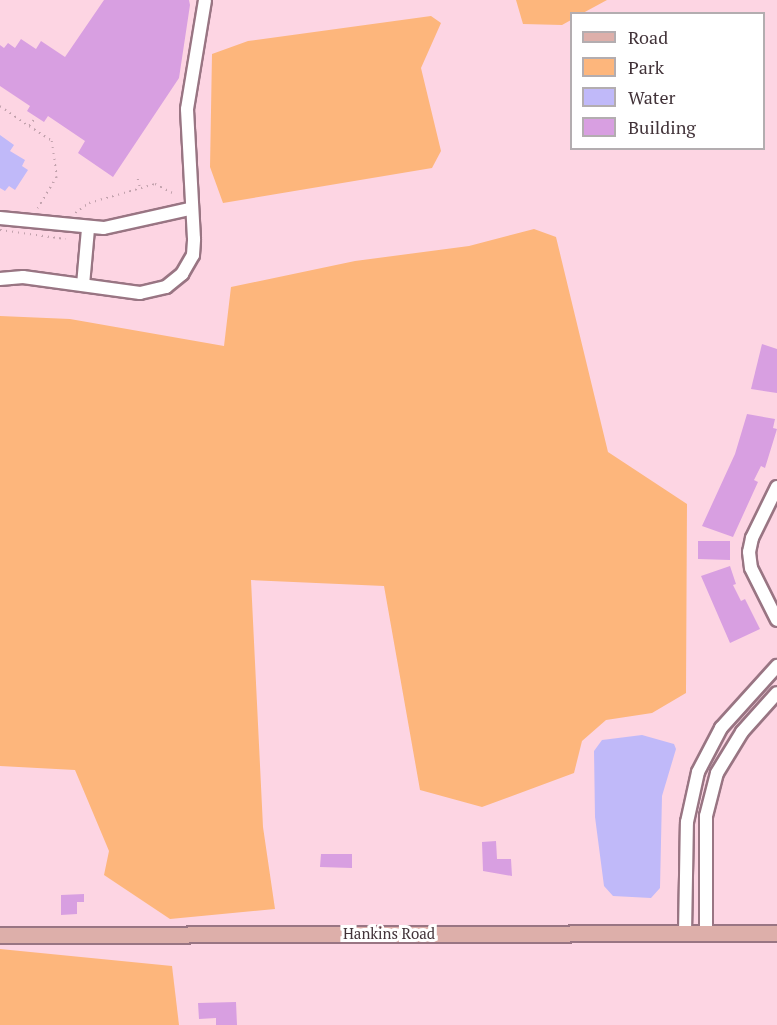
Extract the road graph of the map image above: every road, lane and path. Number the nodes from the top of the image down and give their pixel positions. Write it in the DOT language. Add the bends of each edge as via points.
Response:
graph roads {
  1 [pos="205,0"];
  2 [pos="0,106"];
  3 [pos="36,117"];
  4 [pos="29,126"];
  5 [pos="138,179"];
  6 [pos="140,188"];
  7 [pos="173,193"];
  8 [pos="38,208"];
  9 [pos="190,209"];
  10 [pos="0,218"];
  11 [pos="71,218"];
  12 [pos="40,219"];
  13 [pos="88,229"];
  14 [pos="0,230"];
  15 [pos="65,239"];
  16 [pos="0,279"];
  17 [pos="83,285"];
  18 [pos="777,487"];
  19 [pos="773,604"];
  20 [pos="777,620"];
  21 [pos="777,666"];
  22 [pos="777,693"];
  23 [pos="687,854"];
  24 [pos="705,854"];
  25 [pos="685,933"];
  26 [pos="706,933"];
  27 [pos="777,933"];
  28 [pos="0,935"];
  1 -- 9 [label="street" via="187,109"];
  2 -- 4 [label="path"];
  3 -- 4 [label="path"];
  4 -- 8 [label="path" via="52,141 57,177"];
  5 -- 6 [label="path"];
  6 -- 7 [label="path" via="154,184"];
  6 -- 11 [label="path" via="89,202"];
  8 -- 12 [label="path"];
  8 -- 12 [label="path"];
  9 -- 13 [label="street"];
  9 -- 17 [label="street" via="193,255 175,282 155,292 140,293"];
  10 -- 12 [label="street"];
  12 -- 13 [label="street"];
  13 -- 17 [label="street"];
  14 -- 15 [label="path"];
  16 -- 17 [label="street" via="23,277"];
  18 -- 19 [label="street" via="749,552 751,568"];
  19 -- 20 [label="street"];
  21 -- 23 [label="street" via="728,719 706,750 692,794"];
  22 -- 24 [label="street" via="742,732 717,773 706,816"];
  23 -- 24 [label="street"];
  23 -- 25 [label="street"];
  24 -- 26 [label="street"];
  25 -- 26 [label="main road, Hankins Road"];
  25 -- 28 [label="main road, Hankins Road"];
  26 -- 27 [label="main road, Hankins Road"];
}
